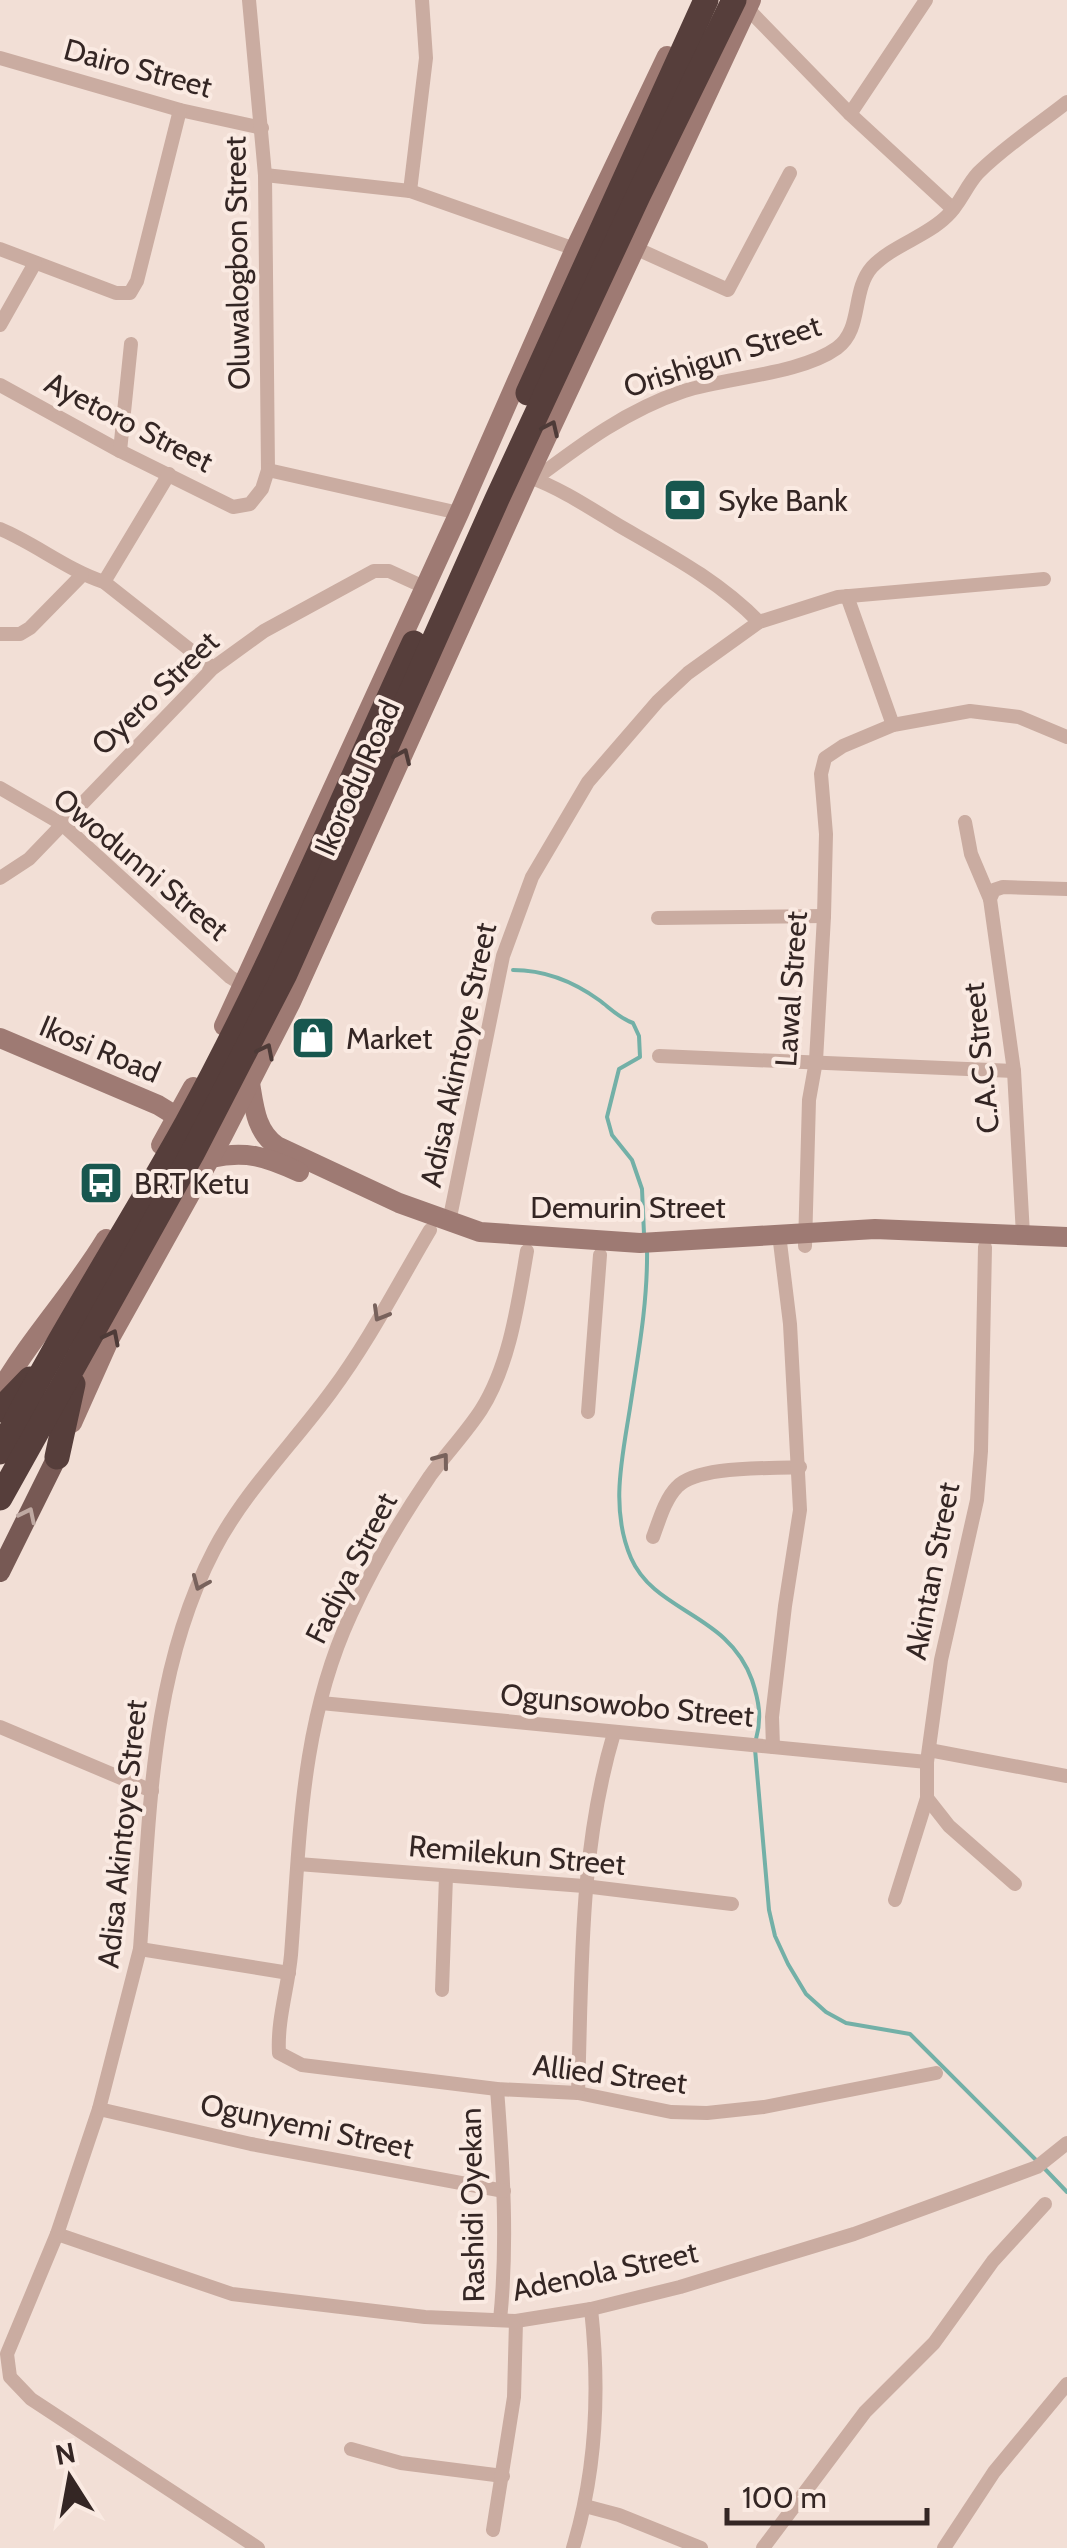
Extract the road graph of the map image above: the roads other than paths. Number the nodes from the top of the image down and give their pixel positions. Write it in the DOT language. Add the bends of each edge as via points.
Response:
graph roads {
  1 [pos="249,0"];
  2 [pos="422,0"];
  3 [pos="693,0"];
  4 [pos="706,0"];
  5 [pos="926,0"];
  6 [pos="744,2"];
  7 [pos="0,58"];
  8 [pos="1067,102"];
  9 [pos="180,110"];
  10 [pos="850,114"];
  11 [pos="262,128"];
  12 [pos="790,173"];
  13 [pos="265,175"];
  14 [pos="410,190"];
  15 [pos="953,209"];
  16 [pos="635,248"];
  17 [pos="0,249"];
  18 [pos="575,249"];
  19 [pos="35,264"];
  20 [pos="0,325"];
  21 [pos="131,344"];
  22 [pos="0,386"];
  23 [pos="120,451"];
  24 [pos="268,470"];
  25 [pos="170,474"];
  26 [pos="532,478"];
  27 [pos="459,513"];
  28 [pos="0,529"];
  29 [pos="82,575"];
  30 [pos="1044,579"];
  31 [pos="104,582"];
  32 [pos="424,587"];
  33 [pos="847,596"];
  34 [pos="759,622"];
  35 [pos="0,634"];
  36 [pos="213,668"];
  37 [pos="893,725"];
  38 [pos="1067,737"];
  39 [pos="0,788"];
  40 [pos="965,822"];
  41 [pos="62,824"];
  42 [pos="0,878"];
  43 [pos="1067,889"];
  44 [pos="990,898"];
  45 [pos="824,916"];
  46 [pos="658,918"];
  47 [pos="244,986"];
  48 [pos="0,1038"];
  49 [pos="659,1056"];
  50 [pos="816,1061"];
  51 [pos="1014,1071"];
  52 [pos="250,1083"];
  53 [pos="176,1116"];
  54 [pos="208,1150"];
  55 [pos="439,1226"];
  56 [pos="1022,1235"];
  57 [pos="1067,1237"];
  58 [pos="805,1239"];
  59 [pos="780,1240"];
  60 [pos="985,1248"];
  61 [pos="640,1249"];
  62 [pos="527,1250"];
  63 [pos="1067,1250"];
  64 [pos="600,1255"];
  65 [pos="66,1356"];
  66 [pos="0,1391"];
  67 [pos="0,1410"];
  68 [pos="588,1412"];
  69 [pos="0,1452"];
  70 [pos="57,1457"];
  71 [pos="800,1467"];
  72 [pos="0,1498"];
  73 [pos="653,1537"];
  74 [pos="0,1572"];
  75 [pos="321,1702"];
  76 [pos="0,1727"];
  77 [pos="614,1733"];
  78 [pos="772,1747"];
  79 [pos="928,1756"];
  80 [pos="1067,1776"];
  81 [pos="152,1791"];
  82 [pos="927,1798"];
  83 [pos="298,1864"];
  84 [pos="446,1876"];
  85 [pos="1015,1884"];
  86 [pos="584,1886"];
  87 [pos="894,1900"];
  88 [pos="732,1904"];
  89 [pos="140,1949"];
  90 [pos="289,1973"];
  91 [pos="442,1990"];
  92 [pos="279,2053"];
  93 [pos="936,2073"];
  94 [pos="497,2089"];
  95 [pos="578,2092"];
  96 [pos="99,2109"];
  97 [pos="1063,2145"];
  98 [pos="504,2191"];
  99 [pos="1045,2204"];
  100 [pos="57,2234"];
  101 [pos="591,2308"];
  102 [pos="508,2320"];
  103 [pos="1067,2384"];
  104 [pos="350,2449"];
  105 [pos="503,2476"];
  106 [pos="586,2506"];
  107 [pos="493,2530"];
  108 [pos="258,2548"];
  109 [pos="572,2548"];
  110 [pos="700,2548"];
  111 [pos="763,2548"];
  112 [pos="944,2548"];
  1 -- 11 [label="street, Oluwalogbon Street"];
  2 -- 14 [label="street" via="426,58"];
  3 -- 18 [label="street, Ikorodu Road"];
  4 -- 65 [label="highway, Ikorodu Road" via="252,994"];
  5 -- 10 [label="street"];
  6 -- 10 [label="street"];
  6 -- 16 [label="street, Ikorodu Road"];
  6 -- 54 [label="highway, Ikorodu Road" via="638,196"];
  7 -- 9 [label="street, Dairo Street"];
  8 -- 15 [label="street, Orishigun Street" via="979,172"];
  9 -- 11 [label="street, Dairo Street"];
  9 -- 19 [label="street" via="130,293"];
  10 -- 15 [label="street"];
  11 -- 13 [label="street, Oluwalogbon Street"];
  12 -- 16 [label="street" via="728,290"];
  13 -- 14 [label="street"];
  13 -- 24 [label="street, Oluwalogbon Street"];
  14 -- 18 [label="street"];
  15 -- 26 [label="street, Orishigun Street" via="869,272 841,346 798,365 639,408"];
  26 -- 16 [label="street, Ikorodu Road, one-way"];
  17 -- 19 [label="street"];
  18 -- 27 [label="street, Ikorodu Road"];
  19 -- 20 [label="street"];
  21 -- 23 [label="street"];
  22 -- 23 [label="street, Ayetoro Street"];
  23 -- 25 [label="street, Ayetoro Street"];
  24 -- 25 [label="street, Ayetoro Street" via="250,504 233,507"];
  24 -- 27 [label="street"];
  25 -- 31 [label="street"];
  26 -- 34 [label="street" via="712,581"];
  52 -- 26 [label="street, Ikorodu Road, one-way"];
  27 -- 32 [label="street, Ikorodu Road"];
  28 -- 29 [label="street"];
  29 -- 31 [label="street"];
  29 -- 35 [label="street" via="30,628"];
  30 -- 33 [label="street, Adisa Akintoye Street"];
  31 -- 36 [label="street"];
  32 -- 36 [label="street, Oyero Street" via="374,571 264,631"];
  32 -- 47 [label="street, Ikorodu Road"];
  33 -- 34 [label="street, Adisa Akintoye Street"];
  33 -- 37 [label="street"];
  34 -- 55 [label="street, Adisa Akintoye Street" via="688,673 625,738 588,782 532,876 503,956"];
  36 -- 41 [label="street, Oyero Street"];
  37 -- 38 [label="street" via="970,711 1018,717"];
  37 -- 45 [label="street, Lawal Street" via="842,746 826,758 820,774"];
  39 -- 41 [label="street, Owodunni Street"];
  40 -- 44 [label="street, C.A.C Street" via="970,854"];
  41 -- 42 [label="street, Oyero Street"];
  41 -- 47 [label="street, Owodunni Street"];
  43 -- 44 [label="street" via="1002,887"];
  44 -- 51 [label="street, C.A.C Street"];
  45 -- 46 [label="street"];
  45 -- 50 [label="street, Lawal Street"];
  47 -- 53 [label="street, Ikorodu Road"];
  48 -- 53 [label="street, Ikosi Road"];
  49 -- 50 [label="street"];
  50 -- 51 [label="street"];
  50 -- 58 [label="street, Lawal Street"];
  51 -- 56 [label="street, C.A.C Street"];
  52 -- 54 [label="street, Ikorodu Road"];
  52 -- 55 [label="street, Demurin Street" via="268,1140"];
  53 -- 66 [label="street, Ikorodu Road" via="94,1259"];
  54 -- 55 [label="street, Demurin Street" via="257,1154"];
  54 -- 65 [label="highway, Ikorodu Road"];
  70 -- 54 [label="street, Ikorodu Road, one-way"];
  55 -- 61 [label="street, Demurin Street"];
  55 -- 62 [label="street, Demurin Street" via="478,1243"];
  55 -- 81 [label="street, Adisa Akintoye Street, one-way" via="336,1386 214,1550 168,1675"];
  56 -- 57 [label="street, Demurin Street"];
  56 -- 58 [label="street, Demurin Street" via="876,1229"];
  58 -- 59 [label="street, Demurin Street"];
  58 -- 60 [label="street, Demurin Street"];
  59 -- 61 [label="street, Demurin Street"];
  59 -- 71 [label="street"];
  60 -- 63 [label="street, Demurin Street"];
  60 -- 79 [label="street, Akintan Street" via="977,1500 941,1660"];
  61 -- 64 [label="street, Demurin Street"];
  62 -- 64 [label="street, Demurin Street"];
  75 -- 62 [label="street, Fadiya Street, one-way" via="350,1616 392,1535 494,1382"];
  64 -- 68 [label="street"];
  65 -- 67 [label="highway"];
  65 -- 69 [label="highway, Ikorodu Road"];
  65 -- 70 [label="highway"];
  65 -- 72 [label="highway, Ikorodu Road"];
  74 -- 70 [label="main road, Ikorodu Road, one-way"];
  71 -- 73 [label="street" via="693,1478 677,1486"];
  71 -- 78 [label="street" via="800,1529 785,1606"];
  75 -- 77 [label="street, Ogunsowobo Street"];
  75 -- 83 [label="street, Fadiya Street" via="302,1789"];
  76 -- 81 [label="street"];
  77 -- 78 [label="street, Ogunsowobo Street"];
  77 -- 86 [label="street"];
  78 -- 79 [label="street, Ogunsowobo Street"];
  79 -- 80 [label="street, Ogunsowobo Street"];
  79 -- 82 [label="street, Akintan Street"];
  81 -- 89 [label="street, Adisa Akintoye Street"];
  82 -- 85 [label="street" via="948,1826"];
  82 -- 87 [label="street, Akintan Street"];
  83 -- 84 [label="street, Remilekun Street"];
  83 -- 90 [label="street, Fadiya Street"];
  84 -- 86 [label="street, Remilekun Street"];
  84 -- 91 [label="street"];
  86 -- 88 [label="street, Remilekun Street"];
  86 -- 95 [label="street"];
  89 -- 90 [label="street"];
  89 -- 96 [label="street, Adisa Akintoye Street"];
  90 -- 92 [label="street, Fadiya Street"];
  92 -- 94 [label="street, Allied Street" via="302,2065"];
  93 -- 95 [label="street, Allied Street" via="734,2112 671,2112"];
  94 -- 95 [label="street, Allied Street"];
  94 -- 98 [label="street, Rashidi Oyekan"];
  96 -- 98 [label="street, Ogunyemi Street"];
  96 -- 100 [label="street, Adisa Akintoye Street"];
  97 -- 101 [label="street, Adenola Street" via="1037,2167 854,2234"];
  98 -- 102 [label="street, Rashidi Oyekan"];
  99 -- 111 [label="street" via="993,2261 934,2343 865,2412"];
  100 -- 102 [label="street, Adenola Street" via="232,2294 425,2318"];
  100 -- 108 [label="street, Adisa Akintoye Street" via="6,2354 10,2377 31,2399"];
  101 -- 102 [label="street, Adenola Street"];
  101 -- 106 [label="street" via="598,2396"];
  102 -- 105 [label="street, Rashidi Oyekan" via="514,2397"];
  103 -- 112 [label="street" via="994,2472"];
  104 -- 105 [label="street"];
  105 -- 107 [label="street, Rashidi Oyekan"];
  106 -- 109 [label="street"];
  106 -- 110 [label="street"];
}
